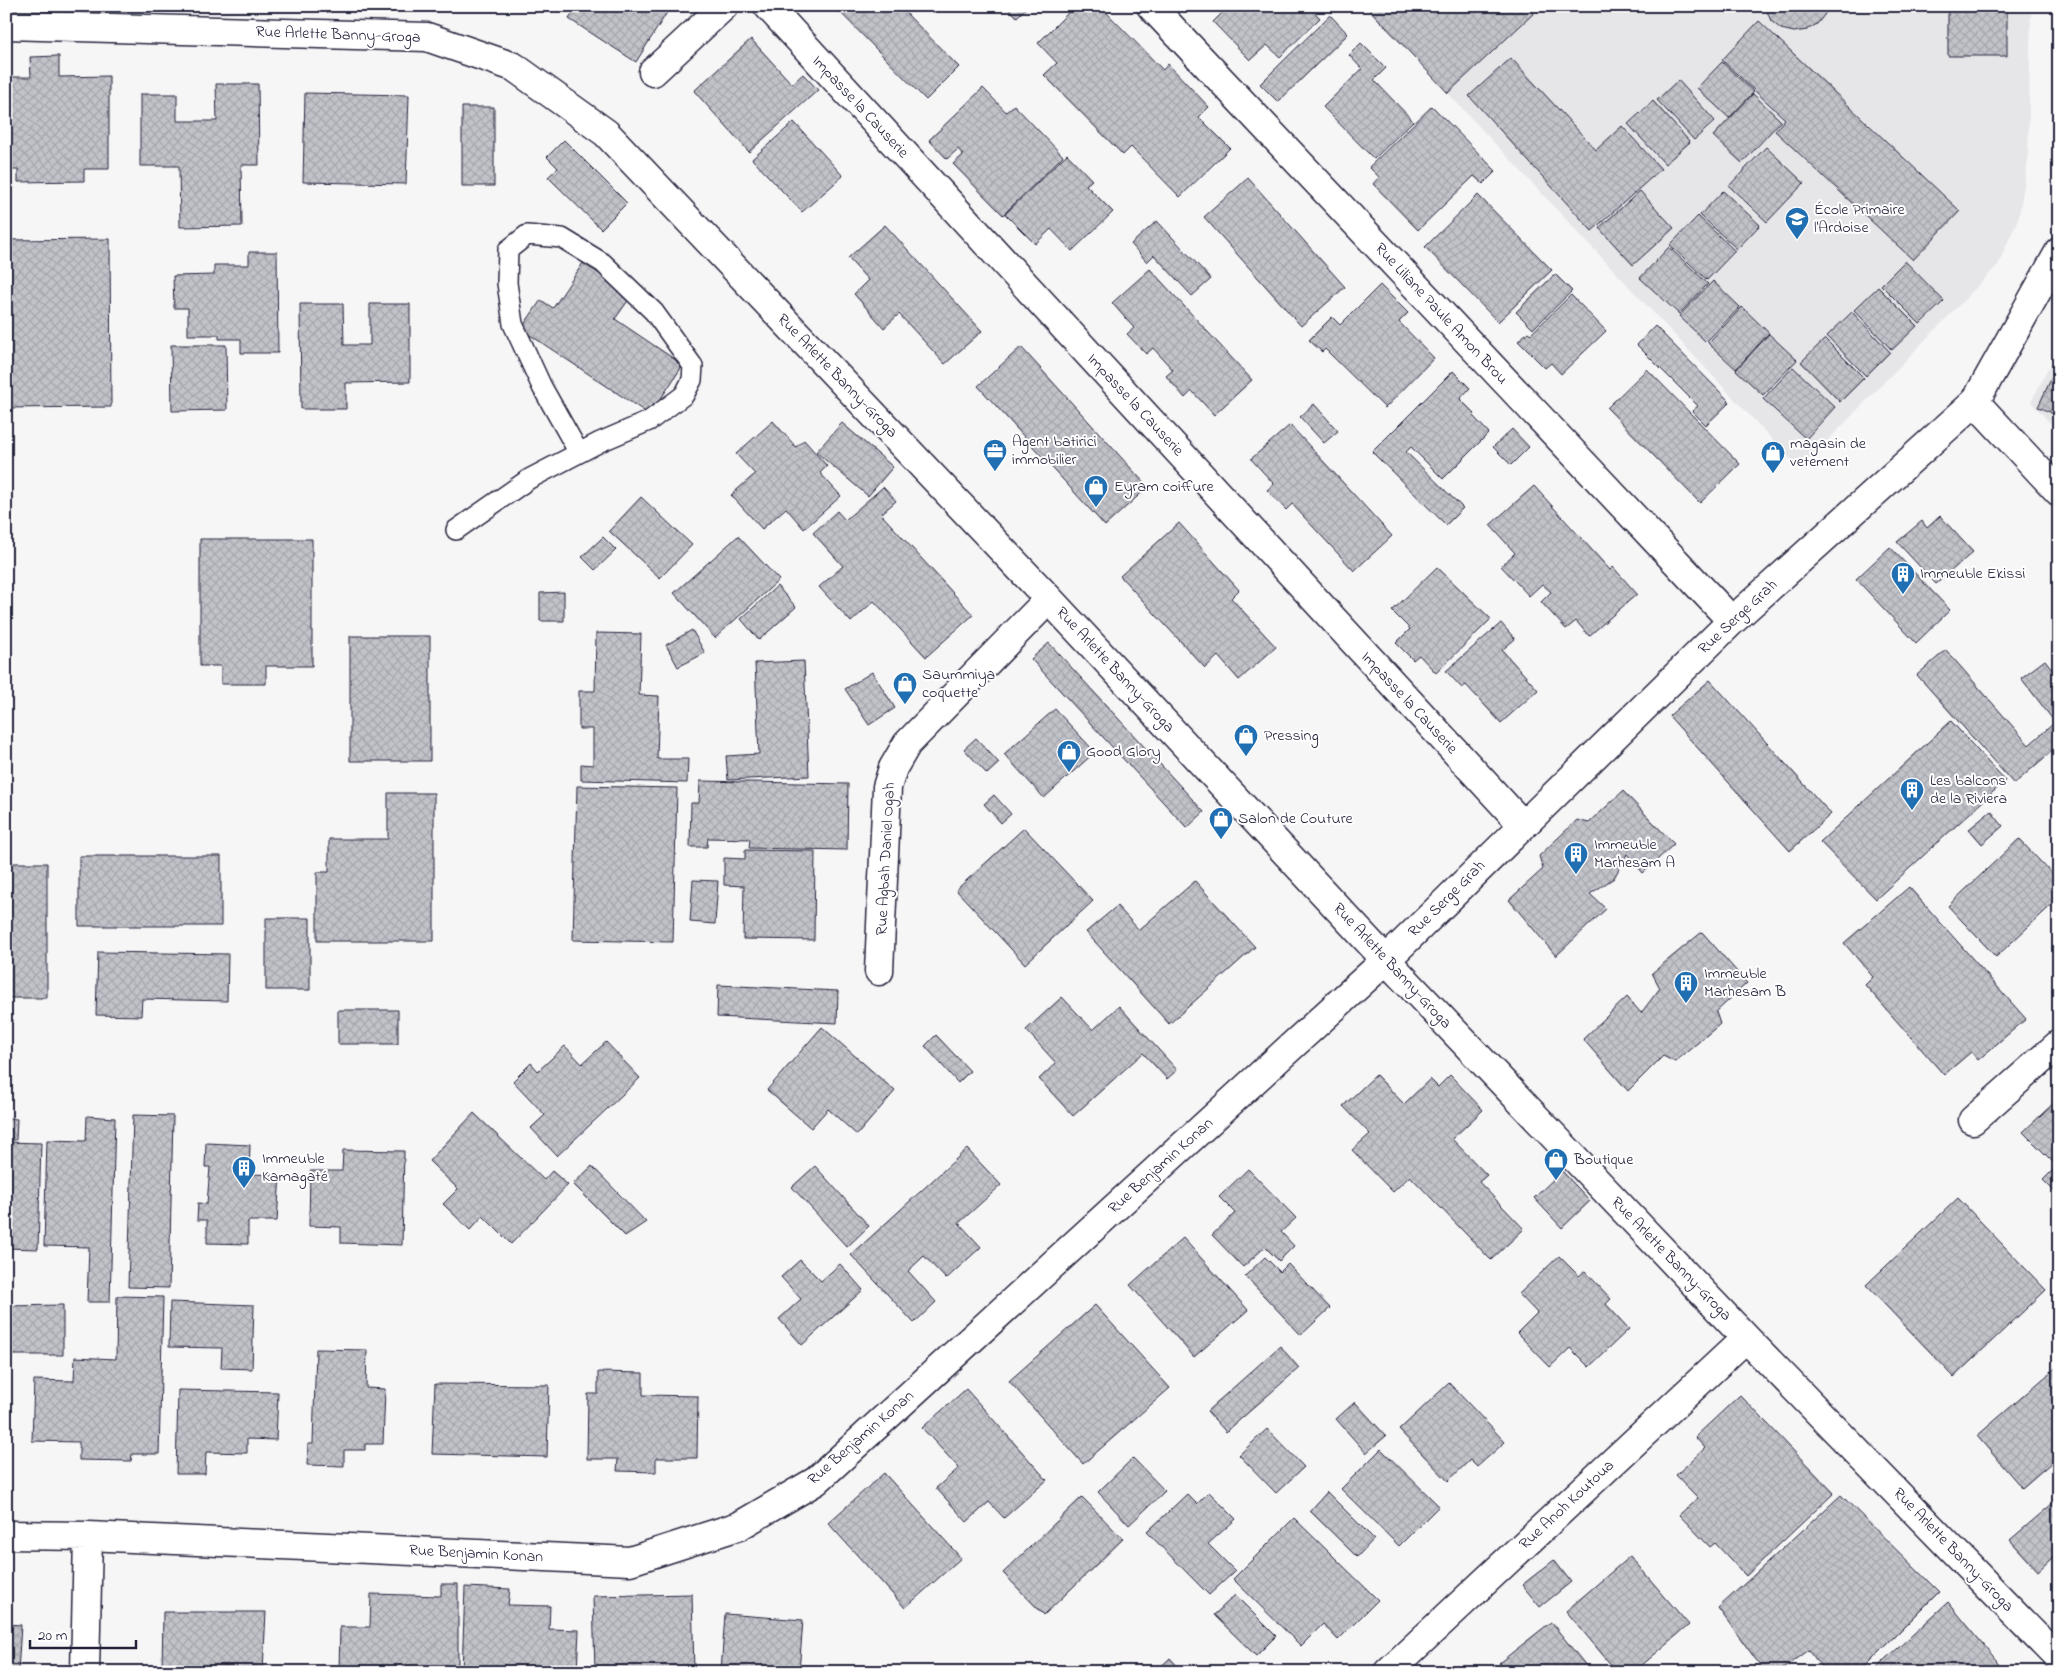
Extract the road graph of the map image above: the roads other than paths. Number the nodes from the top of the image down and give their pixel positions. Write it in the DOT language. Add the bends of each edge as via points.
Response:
graph roads {
  1 [pos="724,6"];
  2 [pos="768,6"];
  3 [pos="1150,6"];
  4 [pos="6,25"];
  5 [pos="653,72"];
  6 [pos="2059,252"];
  7 [pos="1976,402"];
  8 [pos="579,453"];
  9 [pos="2059,492"];
  10 [pos="456,530"];
  11 [pos="1049,599"];
  12 [pos="1732,621"];
  13 [pos="1522,824"];
  14 [pos="1386,960"];
  15 [pos="880,971"];
  16 [pos="2059,1044"];
  17 [pos="1972,1120"];
  18 [pos="1746,1338"];
  19 [pos="6,1535"];
  20 [pos="88,1536"];
  21 [pos="2059,1659"];
  22 [pos="85,1672"];
  23 [pos="1388,1672"];
  1 -- 5 [label="street"];
  2 -- 13 [label="street, Impasse la Causerie"];
  3 -- 12 [label="street, Rue Liliane Paule Amon Brou"];
  4 -- 11 [label="street, Rue Arlette Banny-Groga" via="427,37 514,67 606,134"];
  6 -- 7 [label="street, Rue Serge Grah"];
  7 -- 9 [label="street"];
  7 -- 12 [label="street, Rue Serge Grah"];
  8 -- 8 [label="lane" via="648,421 684,395 692,380 693,366 654,312 603,263 562,238 527,235 508,250 507,283 513,324 542,387"];
  8 -- 10 [label="lane" via="529,479"];
  11 -- 14 [label="street, Rue Arlette Banny-Groga"];
  11 -- 15 [label="street, Rue Agbah Daniel Ogah" via="907,744 893,768 887,787"];
  12 -- 13 [label="street, Rue Serge Grah"];
  13 -- 14 [label="street, Rue Serge Grah"];
  14 -- 18 [label="street, Rue Arlette Banny-Groga"];
  14 -- 20 [label="street, Rue Benjamin Konan" via="816,1481 739,1526 630,1561"];
  16 -- 17 [label="street"];
  18 -- 21 [label="street, Rue Arlette Banny-Groga"];
  18 -- 23 [label="street, Rue Anoh Koutoua"];
  19 -- 20 [label="street, Rue Benjamin Konan"];
  20 -- 22 [label="street"];
}
